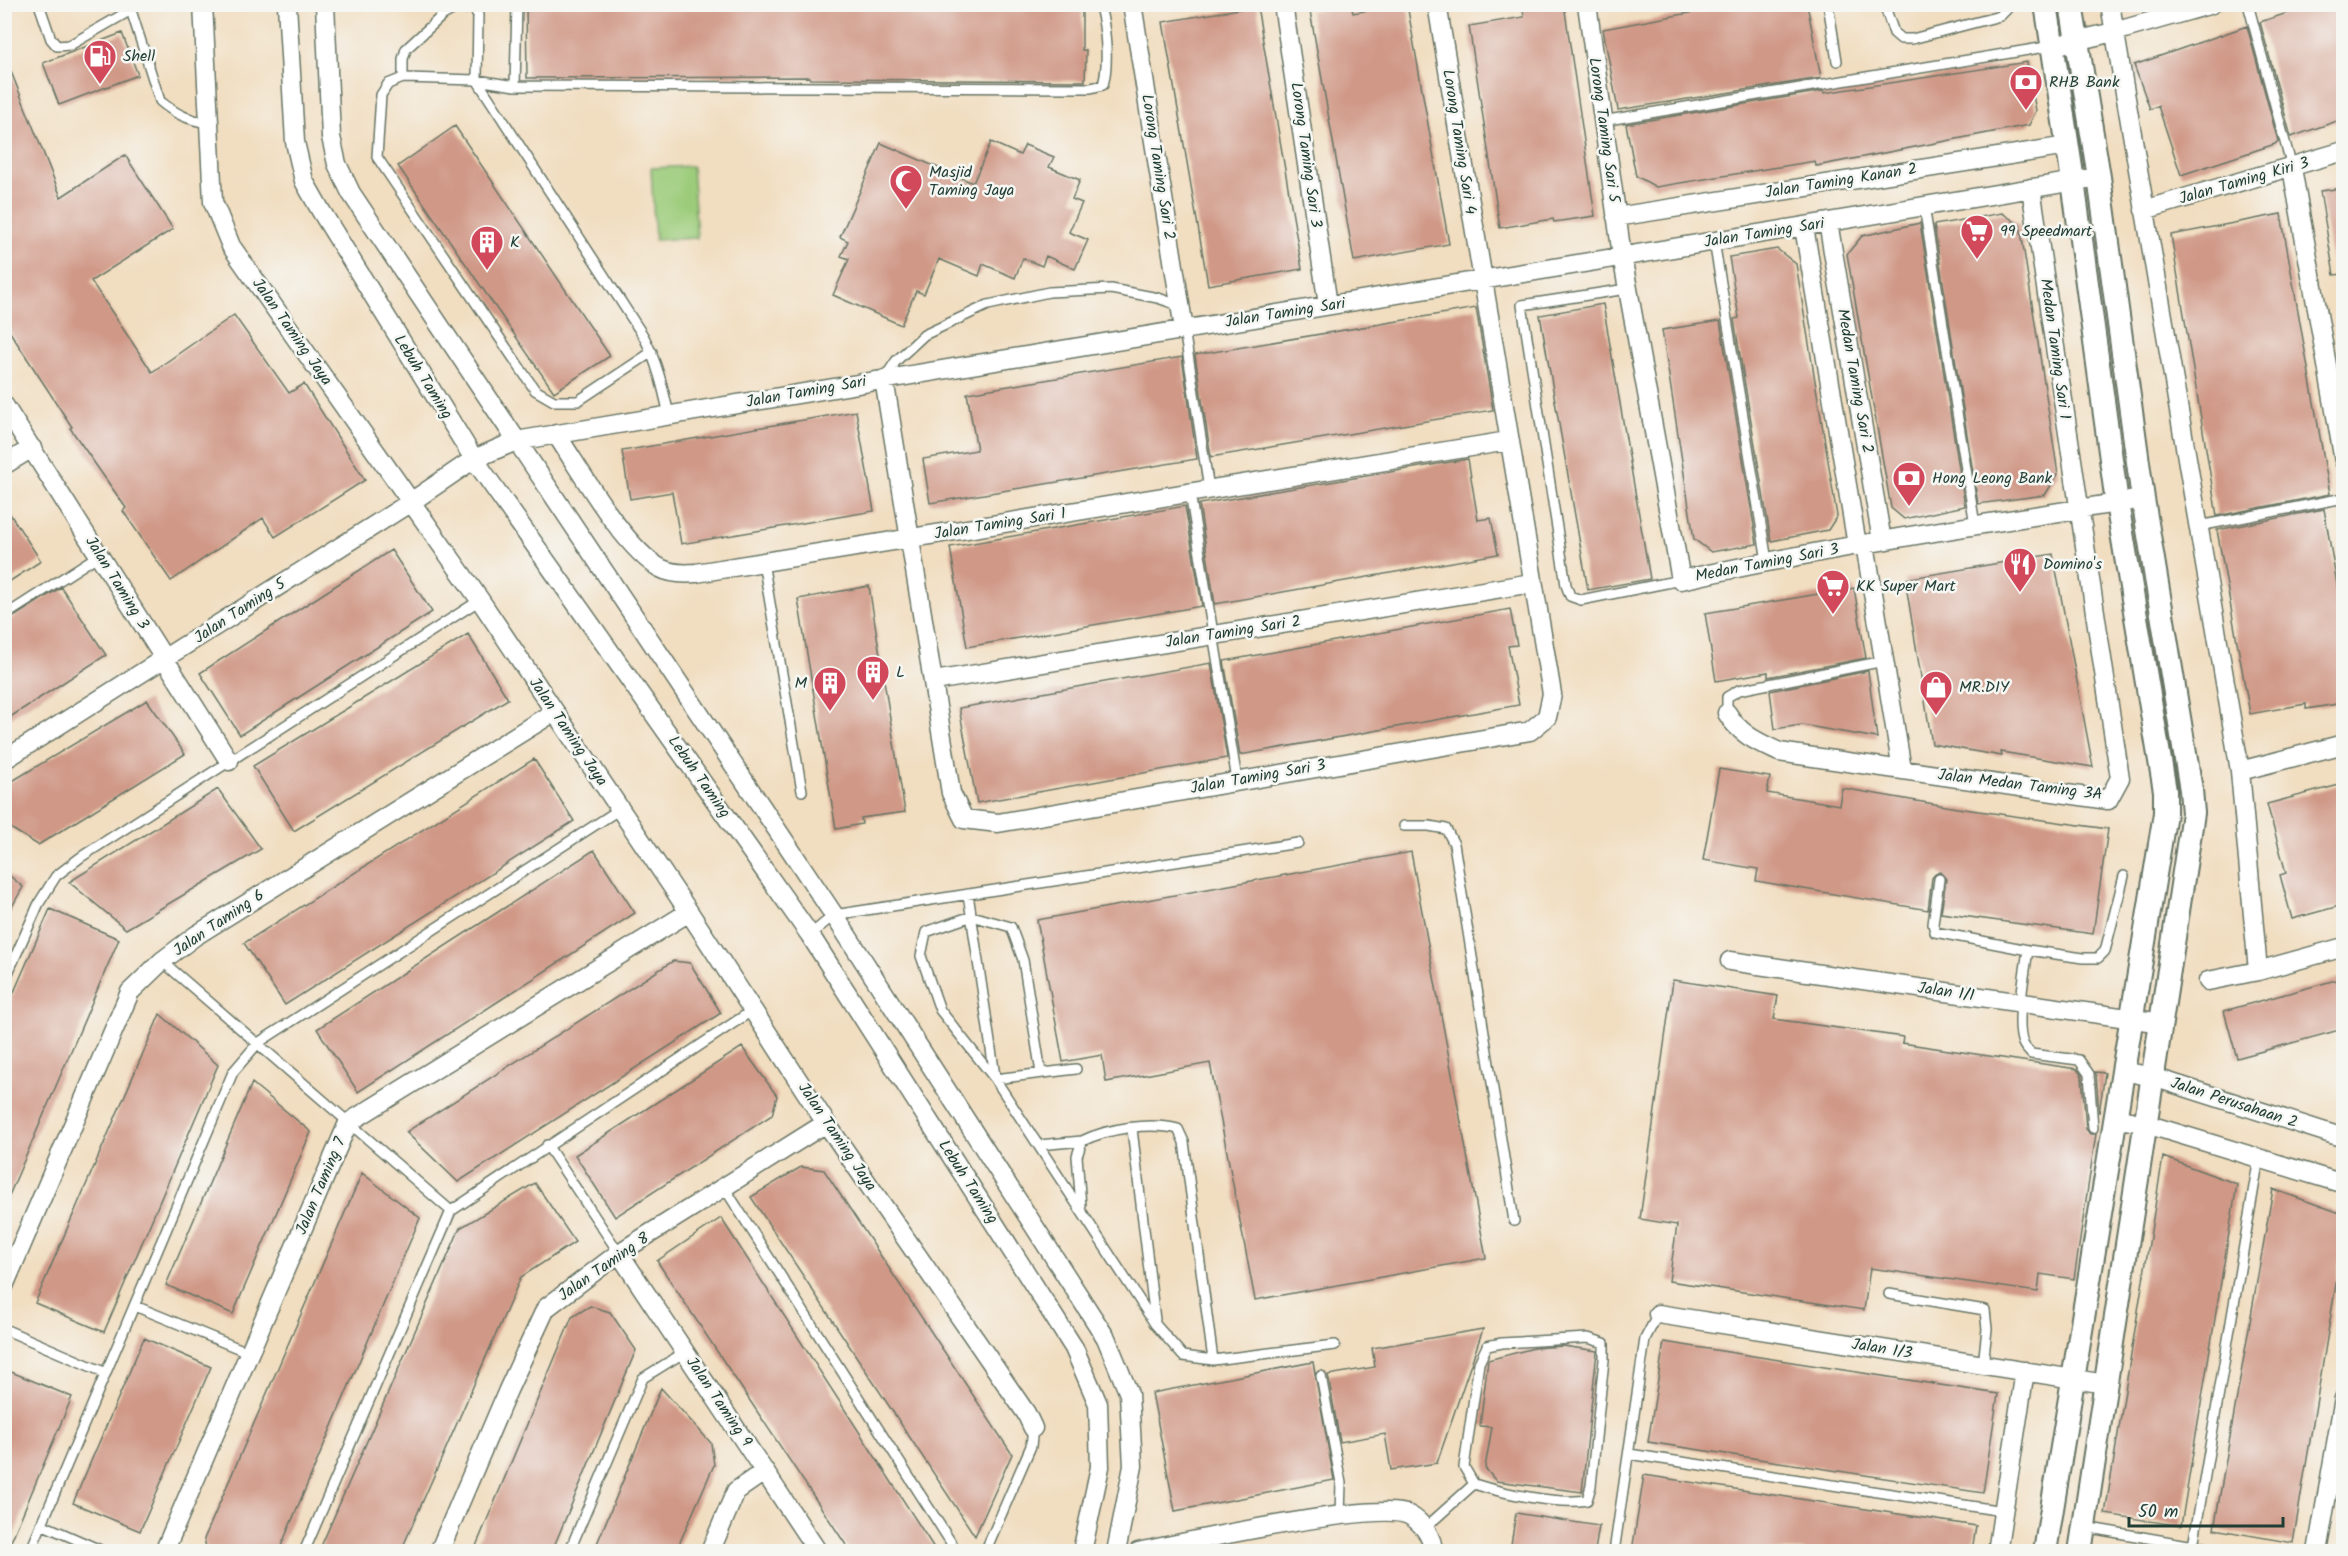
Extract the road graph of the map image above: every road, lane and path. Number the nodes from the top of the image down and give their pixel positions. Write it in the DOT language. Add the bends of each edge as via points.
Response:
graph roads {
  1 [pos="39,4"];
  2 [pos="202,4"];
  3 [pos="287,4"];
  4 [pos="325,4"];
  5 [pos="517,4"];
  6 [pos="1099,4"];
  7 [pos="1135,4"];
  8 [pos="1283,4"];
  9 [pos="1437,4"];
  10 [pos="1587,4"];
  11 [pos="1828,4"];
  12 [pos="1884,4"];
  13 [pos="2007,4"];
  14 [pos="2046,4"];
  15 [pos="2071,4"];
  16 [pos="2110,4"];
  17 [pos="2212,4"];
  18 [pos="2248,4"];
  19 [pos="130,7"];
  20 [pos="2114,32"];
  21 [pos="2077,40"];
  22 [pos="2053,46"];
  23 [pos="1837,61"];
  24 [pos="403,78"];
  25 [pos="477,80"];
  26 [pos="515,86"];
  27 [pos="1602,121"];
  28 [pos="208,123"];
  29 [pos="2067,146"];
  30 [pos="2343,152"];
  31 [pos="2292,168"];
  32 [pos="2099,177"];
  33 [pos="2073,181"];
  34 [pos="2031,188"];
  35 [pos="1924,206"];
  36 [pos="2144,210"];
  37 [pos="1616,217"];
  38 [pos="1828,222"];
  39 [pos="1804,227"];
  40 [pos="1714,241"];
  41 [pos="1622,256"];
  42 [pos="1482,279"];
  43 [pos="1628,289"];
  44 [pos="1328,305"];
  45 [pos="1180,306"];
  46 [pos="1184,329"];
  47 [pos="652,352"];
  48 [pos="884,379"];
  49 [pos="4,405"];
  50 [pos="669,415"];
  51 [pos="556,434"];
  52 [pos="516,441"];
  53 [pos="1508,441"];
  54 [pos="32,448"];
  55 [pos="474,459"];
  56 [pos="2343,461"];
  57 [pos="4,465"];
  58 [pos="1209,489"];
  59 [pos="1190,493"];
  60 [pos="2343,498"];
  61 [pos="2143,499"];
  62 [pos="411,502"];
  63 [pos="2116,504"];
  64 [pos="2078,510"];
  65 [pos="1975,525"];
  66 [pos="2199,526"];
  67 [pos="910,538"];
  68 [pos="1868,543"];
  69 [pos="99,555"];
  70 [pos="1767,561"];
  71 [pos="763,562"];
  72 [pos="1681,580"];
  73 [pos="1532,583"];
  74 [pos="480,600"];
  75 [pos="4,616"];
  76 [pos="1213,635"];
  77 [pos="165,659"];
  78 [pos="1884,661"];
  79 [pos="934,681"];
  80 [pos="554,712"];
  81 [pos="1727,713"];
  82 [pos="1547,717"];
  83 [pos="2343,744"];
  84 [pos="4,760"];
  85 [pos="229,761"];
  86 [pos="1902,770"];
  87 [pos="2240,771"];
  88 [pos="1237,780"];
  89 [pos="802,791"];
  90 [pos="620,809"];
  91 [pos="1404,826"];
  92 [pos="1298,843"];
  93 [pos="2124,876"];
  94 [pos="1939,879"];
  95 [pos="968,894"];
  96 [pos="689,912"];
  97 [pos="834,915"];
  98 [pos="972,916"];
  99 [pos="810,935"];
  100 [pos="2343,947"];
  101 [pos="2028,950"];
  102 [pos="162,961"];
  103 [pos="1730,961"];
  104 [pos="2258,970"];
  105 [pos="2208,981"];
  106 [pos="4,982"];
  107 [pos="2021,1003"];
  108 [pos="753,1010"];
  109 [pos="2132,1019"];
  110 [pos="2162,1023"];
  111 [pos="258,1043"];
  112 [pos="1076,1069"];
  113 [pos="2123,1071"];
  114 [pos="1041,1073"];
  115 [pos="2153,1077"];
  116 [pos="995,1079"];
  117 [pos="2115,1118"];
  118 [pos="348,1122"];
  119 [pos="826,1122"];
  120 [pos="2146,1124"];
  121 [pos="2092,1128"];
  122 [pos="1132,1129"];
  123 [pos="2343,1138"];
  124 [pos="1082,1141"];
  125 [pos="547,1145"];
  126 [pos="1040,1145"];
  127 [pos="2259,1157"];
  128 [pos="2343,1184"];
  129 [pos="724,1187"];
  130 [pos="1081,1208"];
  131 [pos="451,1211"];
  132 [pos="1514,1221"];
  133 [pos="619,1253"];
  134 [pos="4,1286"];
  135 [pos="1889,1294"];
  136 [pos="135,1305"];
  137 [pos="1658,1314"];
  138 [pos="1155,1324"];
  139 [pos="4,1329"];
  140 [pos="1335,1345"];
  141 [pos="685,1352"];
  142 [pos="250,1353"];
  143 [pos="1213,1360"];
  144 [pos="1983,1365"];
  145 [pos="2025,1371"];
  146 [pos="106,1373"];
  147 [pos="1321,1376"];
  148 [pos="2073,1379"];
  149 [pos="2106,1384"];
  150 [pos="2343,1398"];
  151 [pos="1033,1428"];
  152 [pos="1629,1454"];
  153 [pos="765,1472"];
  154 [pos="1474,1484"];
  155 [pos="2003,1511"];
  156 [pos="1340,1515"];
  157 [pos="41,1524"];
  158 [pos="2084,1527"];
  159 [pos="1425,1528"];
  160 [pos="2193,1549"];
  161 [pos="30,1551"];
  162 [pos="105,1551"];
  163 [pos="164,1551"];
  164 [pos="304,1551"];
  165 [pos="439,1551"];
  166 [pos="569,1551"];
  167 [pos="710,1551"];
  168 [pos="818,1551"];
  169 [pos="957,1551"];
  170 [pos="984,1551"];
  171 [pos="1082,1551"];
  172 [pos="1116,1551"];
  173 [pos="1138,1551"];
  174 [pos="1433,1551"];
  175 [pos="1614,1551"];
  176 [pos="1997,1551"];
  177 [pos="2045,1551"];
  178 [pos="2080,1551"];
  179 [pos="2229,1551"];
  180 [pos="2317,1551"];
  1 -- 19 [label="lane" via="57,46 70,45"];
  2 -- 28 [label="street, Jalan Taming Jaya"];
  3 -- 55 [label="street, Lebuh Taming" via="295,142 304,181"];
  4 -- 52 [label="street, Lebuh Taming" via="331,137 337,164 351,193"];
  5 -- 26 [label="lane"];
  6 -- 26 [label="lane" via="1106,73 1103,85 1091,88"];
  7 -- 45 [label="street, Lorong Taming Sari 2"];
  8 -- 44 [label="street, Lorong Taming Sari 3"];
  9 -- 42 [label="street, Lorong Taming Sari 4"];
  10 -- 27 [label="street, Lorong Taming Sari 5"];
  11 -- 23 [label="lane"];
  12 -- 13 [label="lane" via="1894,33 1901,39 2000,16"];
  14 -- 22 [label="street"];
  15 -- 21 [label="street"];
  16 -- 20 [label="street"];
  17 -- 20 [label="street"];
  18 -- 31 [label="lane"];
  19 -- 28 [label="lane" via="160,101 172,112"];
  20 -- 21 [label="street"];
  20 -- 36 [label="street"];
  21 -- 22 [label="street"];
  21 -- 32 [label="street"];
  22 -- 27 [label="lane"];
  22 -- 29 [label="street"];
  24 -- 25 [label="lane"];
  24 -- 25 [label="lane" via="406,49 443,15 454,9 473,8 478,15"];
  24 -- 47 [label="lane" via="388,84 381,95 377,157 535,390 554,401 578,401"];
  25 -- 26 [label="lane"];
  25 -- 47 [label="lane"];
  27 -- 37 [label="street, Lorong Taming Sari 5"];
  28 -- 62 [label="street, Jalan Taming Jaya" via="213,202 231,246"];
  29 -- 33 [label="street"];
  29 -- 37 [label="street, Jalan Taming Kanan 2"];
  30 -- 31 [label="street, Jalan Taming Kiri 3"];
  31 -- 36 [label="street, Jalan Taming Kiri 3"];
  31 -- 56 [label="street"];
  32 -- 33 [label="street, Jalan Taming Sari"];
  32 -- 61 [label="street"];
  33 -- 34 [label="street, Jalan Taming Sari"];
  33 -- 63 [label="street"];
  34 -- 35 [label="street, Jalan Taming Sari"];
  34 -- 64 [label="street, Medan Taming Sari 1"];
  35 -- 38 [label="street, Jalan Taming Sari"];
  35 -- 65 [label="lane"];
  36 -- 66 [label="street"];
  37 -- 41 [label="street, Lorong Taming Sari 5"];
  38 -- 39 [label="street, Jalan Taming Sari"];
  38 -- 68 [label="street, Medan Taming Sari 2"];
  39 -- 40 [label="street, Jalan Taming Sari"];
  39 -- 68 [label="street, Medan Taming Sari 2"];
  40 -- 41 [label="street, Jalan Taming Sari"];
  40 -- 70 [label="lane"];
  41 -- 42 [label="street, Jalan Taming Sari"];
  41 -- 43 [label="street, Medan Taming Sari 3"];
  42 -- 44 [label="street, Jalan Taming Sari"];
  42 -- 53 [label="street, Lorong Taming Sari 4"];
  43 -- 72 [label="street, Medan Taming Sari 3"];
  43 -- 72 [label="lane" via="1522,305 1566,585 1570,596 1581,600"];
  44 -- 46 [label="street, Jalan Taming Sari"];
  45 -- 46 [label="street, Lorong Taming Sari 2"];
  45 -- 48 [label="lane" via="1111,289 1049,292 988,305 924,335 896,361"];
  46 -- 48 [label="street, Jalan Taming Sari"];
  46 -- 58 [label="lane"];
  47 -- 50 [label="lane"];
  48 -- 50 [label="street, Jalan Taming Sari"];
  48 -- 67 [label="street"];
  49 -- 54 [label="street, Jalan Taming 3"];
  50 -- 51 [label="street, Jalan Taming Sari"];
  51 -- 52 [label="street, Jalan Taming Sari"];
  51 -- 71 [label="street, Jalan Taming Sari 1" via="628,541 660,568 678,574 696,573"];
  52 -- 55 [label="street, Jalan Taming Sari"];
  52 -- 97 [label="street, Lebuh Taming"];
  53 -- 58 [label="street, Jalan Taming Sari 1"];
  53 -- 73 [label="street, Lorong Taming Sari 4"];
  54 -- 57 [label="street"];
  54 -- 69 [label="street, Jalan Taming 3"];
  55 -- 62 [label="street, Jalan Taming 5"];
  55 -- 99 [label="street, Lebuh Taming"];
  58 -- 59 [label="street, Jalan Taming Sari 1"];
  59 -- 67 [label="street, Jalan Taming Sari 1"];
  59 -- 76 [label="lane"];
  60 -- 66 [label="lane"];
  61 -- 63 [label="street, Medan Taming Sari 3"];
  61 -- 110 [label="street" via="2193,813"];
  62 -- 74 [label="street, Jalan Taming Jaya"];
  62 -- 77 [label="street, Jalan Taming 5"];
  63 -- 64 [label="street, Medan Taming Sari 3"];
  63 -- 109 [label="street" via="2165,791 2165,813"];
  64 -- 65 [label="street, Medan Taming Sari 3"];
  64 -- 86 [label="street, Jalan Medan Taming 3A" via="2120,778 2108,800"];
  65 -- 68 [label="street, Medan Taming Sari 3"];
  66 -- 87 [label="street"];
  67 -- 71 [label="street, Jalan Taming Sari 1"];
  67 -- 79 [label="street"];
  68 -- 70 [label="street, Medan Taming Sari 3"];
  68 -- 78 [label="street"];
  69 -- 75 [label="lane"];
  69 -- 77 [label="street, Jalan Taming 3"];
  70 -- 72 [label="street, Medan Taming Sari 3"];
  71 -- 89 [label="lane"];
  73 -- 76 [label="street, Jalan Taming Sari 2"];
  73 -- 82 [label="street, Lorong Taming Sari 4" via="1552,694"];
  74 -- 80 [label="street, Jalan Taming Jaya"];
  74 -- 85 [label="lane"];
  76 -- 79 [label="street, Jalan Taming Sari 2"];
  76 -- 88 [label="lane"];
  77 -- 84 [label="street, Jalan Taming 5"];
  77 -- 85 [label="street, Jalan Taming 3"];
  78 -- 81 [label="lane" via="1739,690 1727,697"];
  78 -- 86 [label="street"];
  79 -- 88 [label="street, Jalan Taming Sari 3" via="951,793 964,819 998,823"];
  80 -- 90 [label="street, Jalan Taming Jaya"];
  80 -- 102 [label="street, Jalan Taming 6" via="195,936"];
  81 -- 86 [label="street, Jalan Medan Taming 3A" via="1750,738 1779,752"];
  82 -- 88 [label="street, Jalan Taming Sari 3" via="1530,731"];
  83 -- 87 [label="street"];
  85 -- 106 [label="lane" via="56,876 39,903"];
  87 -- 104 [label="street"];
  90 -- 96 [label="street, Jalan Taming Jaya"];
  90 -- 111 [label="lane"];
  91 -- 132 [label="lane" via="1446,829 1454,844"];
  92 -- 95 [label="lane"];
  93 -- 101 [label="lane" via="2105,951 2098,958"];
  94 -- 101 [label="lane" via="1935,932"];
  95 -- 97 [label="lane"];
  95 -- 98 [label="lane"];
  96 -- 108 [label="street, Jalan Taming Jaya"];
  96 -- 118 [label="street, Jalan Taming 7"];
  97 -- 99 [label="lane"];
  97 -- 172 [label="street, Lebuh Taming" via="1106,1338 1129,1394 1133,1466"];
  98 -- 114 [label="lane" via="1011,927 1023,960"];
  98 -- 116 [label="lane"];
  98 -- 116 [label="lane" via="926,932 921,956 940,1010"];
  99 -- 171 [label="street, Lebuh Taming" via="1078,1357 1098,1404 1100,1467"];
  100 -- 104 [label="street"];
  101 -- 107 [label="lane"];
  102 -- 111 [label="lane"];
  102 -- 134 [label="street, Jalan Taming 6" via="130,992"];
  103 -- 107 [label="street, Jalan 1/1"];
  104 -- 105 [label="street"];
  107 -- 109 [label="street, Jalan 1/1"];
  107 -- 121 [label="lane" via="2021,1035 2031,1054 2079,1060 2090,1074"];
  108 -- 119 [label="street, Jalan Taming Jaya"];
  108 -- 125 [label="lane"];
  109 -- 110 [label="street, Jalan 1/1"];
  109 -- 113 [label="street"];
  110 -- 115 [label="street"];
  111 -- 118 [label="lane"];
  111 -- 136 [label="lane" via="233,1072"];
  112 -- 114 [label="lane"];
  113 -- 115 [label="street, Jalan Perusahaan 2"];
  113 -- 117 [label="street"];
  114 -- 116 [label="lane"];
  115 -- 120 [label="street"];
  115 -- 123 [label="street, Jalan Perusahaan 2"];
  116 -- 126 [label="lane"];
  117 -- 120 [label="street"];
  117 -- 148 [label="street"];
  118 -- 131 [label="lane"];
  118 -- 142 [label="street, Jalan Taming 7"];
  119 -- 129 [label="street, Jalan Taming 8"];
  119 -- 151 [label="street, Jalan Taming Jaya"];
  120 -- 127 [label="street"];
  120 -- 149 [label="street"];
  122 -- 124 [label="lane"];
  122 -- 138 [label="lane"];
  122 -- 143 [label="lane" via="1162,1125 1178,1129 1184,1142"];
  124 -- 126 [label="lane"];
  124 -- 130 [label="lane" via="1077,1156"];
  125 -- 131 [label="lane"];
  125 -- 133 [label="lane"];
  126 -- 130 [label="lane"];
  127 -- 128 [label="street"];
  127 -- 160 [label="lane"];
  129 -- 133 [label="street, Jalan Taming 8"];
  129 -- 169 [label="lane"];
  130 -- 138 [label="lane"];
  131 -- 164 [label="lane"];
  133 -- 141 [label="street, Jalan Taming 9"];
  133 -- 165 [label="street, Jalan Taming 8" via="546,1308"];
  135 -- 144 [label="lane" via="1985,1310 1988,1329"];
  136 -- 142 [label="lane"];
  136 -- 146 [label="lane"];
  137 -- 144 [label="street, Jalan 1/3"];
  137 -- 152 [label="lane" via="1645,1339"];
  138 -- 143 [label="lane" via="1183,1356"];
  139 -- 146 [label="lane"];
  140 -- 143 [label="lane"];
  141 -- 153 [label="street, Jalan Taming 9"];
  141 -- 166 [label="lane" via="643,1378"];
  142 -- 163 [label="street, Jalan Taming 7"];
  144 -- 145 [label="street, Jalan 1/3"];
  145 -- 148 [label="street, Jalan 1/3"];
  145 -- 155 [label="street"];
  146 -- 157 [label="lane"];
  147 -- 156 [label="lane" via="1341,1483"];
  148 -- 149 [label="street, Jalan 1/3"];
  148 -- 177 [label="street"];
  149 -- 158 [label="street"];
  150 -- 180 [label="street"];
  151 -- 170 [label="lane" via="1031,1446"];
  152 -- 155 [label="lane"];
  152 -- 175 [label="lane"];
  153 -- 167 [label="street" via="736,1491"];
  153 -- 168 [label="street, Jalan Taming 9"];
  154 -- 154 [label="lane" via="1464,1467 1479,1363 1487,1347 1588,1338 1604,1343 1587,1500 1572,1503"];
  154 -- 159 [label="lane"];
  155 -- 176 [label="street"];
  156 -- 159 [label="street" via="1387,1511 1408,1515"];
  156 -- 173 [label="street"];
  157 -- 161 [label="lane"];
  157 -- 162 [label="lane"];
  158 -- 160 [label="lane"];
  158 -- 178 [label="street"];
  159 -- 174 [label="street"];
  160 -- 179 [label="lane"];
}
